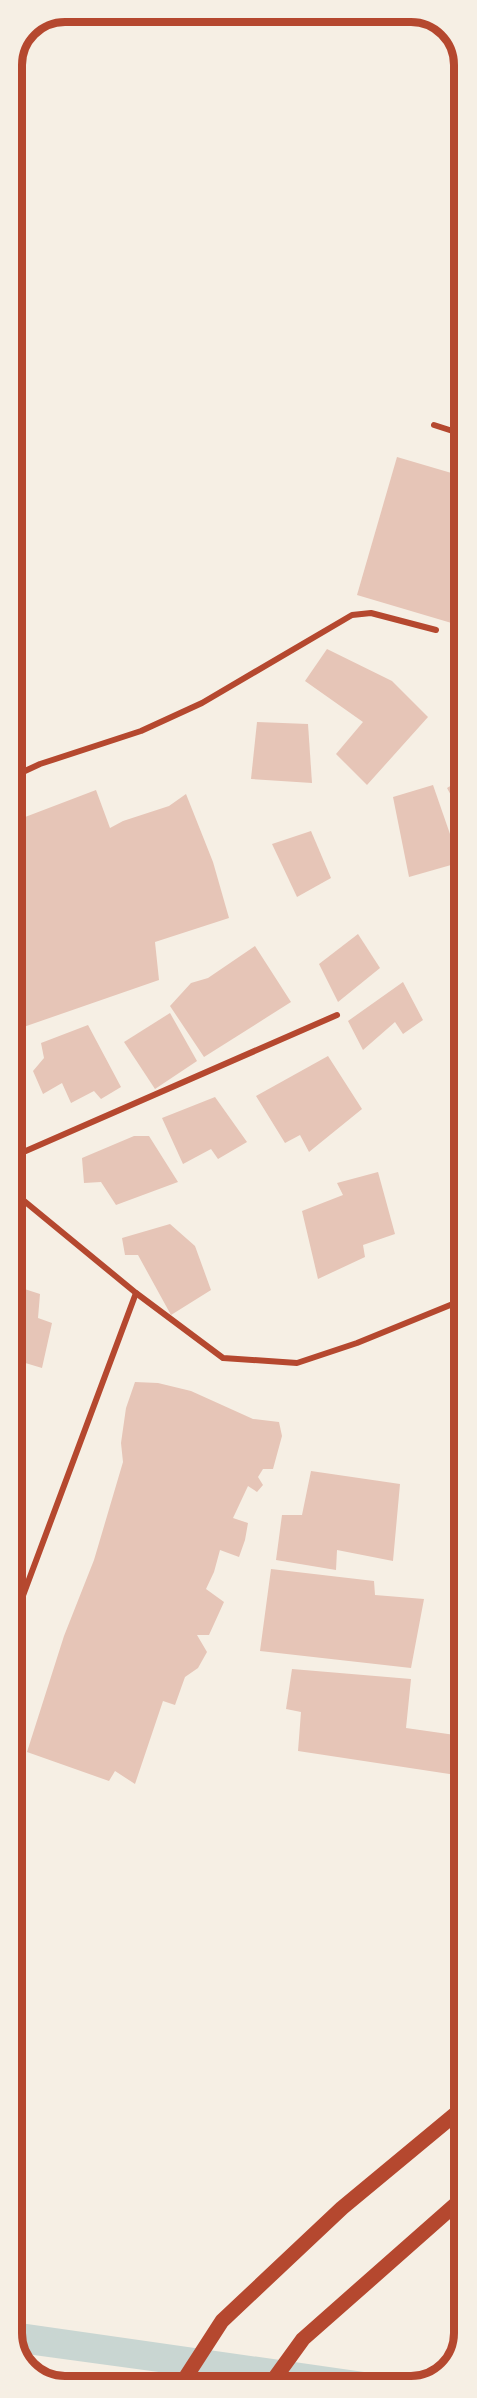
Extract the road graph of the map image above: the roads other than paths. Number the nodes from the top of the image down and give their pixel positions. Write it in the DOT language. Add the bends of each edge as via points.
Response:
graph roads {
  1 [pos="434,425"];
  2 [pos="454,431"];
  3 [pos="436,630"];
  4 [pos="22,772"];
  5 [pos="337,1015"];
  6 [pos="22,1152"];
  7 [pos="22,1200"];
  8 [pos="136,1293"];
  9 [pos="454,1303"];
  10 [pos="23,1596"];
  11 [pos="454,2115"];
  12 [pos="454,2206"];
  13 [pos="187,2375"];
  14 [pos="277,2375"];
  1 -- 2 [label="street"];
  3 -- 4 [label="street" via="371,613 352,615 202,703 141,731"];
  5 -- 6 [label="street"];
  7 -- 8 [label="street"];
  8 -- 9 [label="street" via="223,1358 297,1363"];
  8 -- 10 [label="street"];
  11 -- 13 [label="main road" via="342,2208 222,2320"];
  12 -- 14 [label="main road" via="303,2339"];
}
